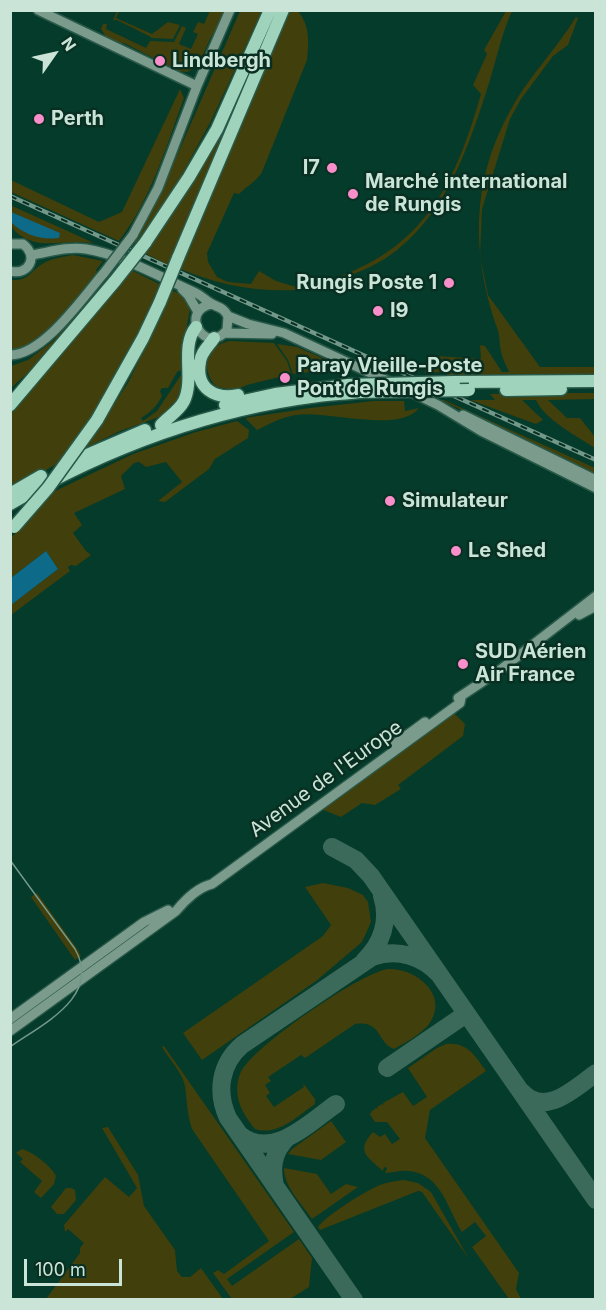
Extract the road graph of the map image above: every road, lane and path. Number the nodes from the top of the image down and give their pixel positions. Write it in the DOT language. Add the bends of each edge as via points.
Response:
graph roads {
  1 [pos="38,10"];
  2 [pos="230,10"];
  3 [pos="270,10"];
  4 [pos="283,10"];
  5 [pos="197,86"];
  6 [pos="10,244"];
  7 [pos="32,255"];
  8 [pos="10,271"];
  9 [pos="178,285"];
  10 [pos="212,304"];
  11 [pos="198,312"];
  12 [pos="228,316"];
  13 [pos="196,327"];
  14 [pos="219,336"];
  15 [pos="298,340"];
  16 [pos="10,356"];
  17 [pos="596,381"];
  18 [pos="348,385"];
  19 [pos="555,385"];
  20 [pos="596,389"];
  21 [pos="15,395"];
  22 [pos="10,405"];
  23 [pos="438,405"];
  24 [pos="161,425"];
  25 [pos="596,480"];
  26 [pos="596,488"];
  27 [pos="10,494"];
  28 [pos="10,504"];
  29 [pos="12,529"];
  30 [pos="596,597"];
  31 [pos="596,606"];
  32 [pos="563,623"];
  33 [pos="91,966"];
  34 [pos="10,1019"];
  35 [pos="10,1031"];
  1 -- 5 [label="main road"];
  2 -- 5 [label="main road"];
  3 -- 21 [label="highway, bridge" via="217,129 189,177 115,281"];
  4 -- 29 [label="highway, bridge" via="143,338 97,420 48,488"];
  5 -- 16 [label="main road, bridge" via="158,188 133,235 47,339 31,351"];
  6 -- 7 [label="main road" via="23,244"];
  7 -- 8 [label="main road" via="27,269"];
  7 -- 9 [label="main road" via="85,249 104,253"];
  9 -- 10 [label="main road" via="206,297"];
  9 -- 11 [label="main road"];
  10 -- 11 [label="main road"];
  10 -- 12 [label="main road" via="222,307"];
  11 -- 13 [label="main road"];
  12 -- 14 [label="main road" via="229,325"];
  12 -- 15 [label="main road"];
  13 -- 14 [label="main road" via="203,335"];
  13 -- 24 [label="highway" via="190,338 185,398"];
  14 -- 15 [label="main road" via="273,334"];
  14 -- 18 [label="highway" via="201,357 200,377 207,389 220,397 312,381"];
  15 -- 23 [label="main road"];
  17 -- 19 [label="highway"];
  18 -- 19 [label="highway, bridge"];
  18 -- 24 [label="highway" via="250,399"];
  19 -- 20 [label="highway"];
  19 -- 28 [label="highway, bridge" via="359,392 260,406 174,428 82,465"];
  21 -- 22 [label="highway"];
  23 -- 25 [label="main road"];
  23 -- 26 [label="main road" via="480,431"];
  24 -- 27 [label="highway" via="88,453"];
  30 -- 32 [label="main road"];
  31 -- 32 [label="main road"];
  32 -- 33 [label="main road, Avenue de l'Europe" via="218,872 176,910"];
  33 -- 34 [label="main road"];
  33 -- 35 [label="main road, Avenue de l'Europe"];
}
